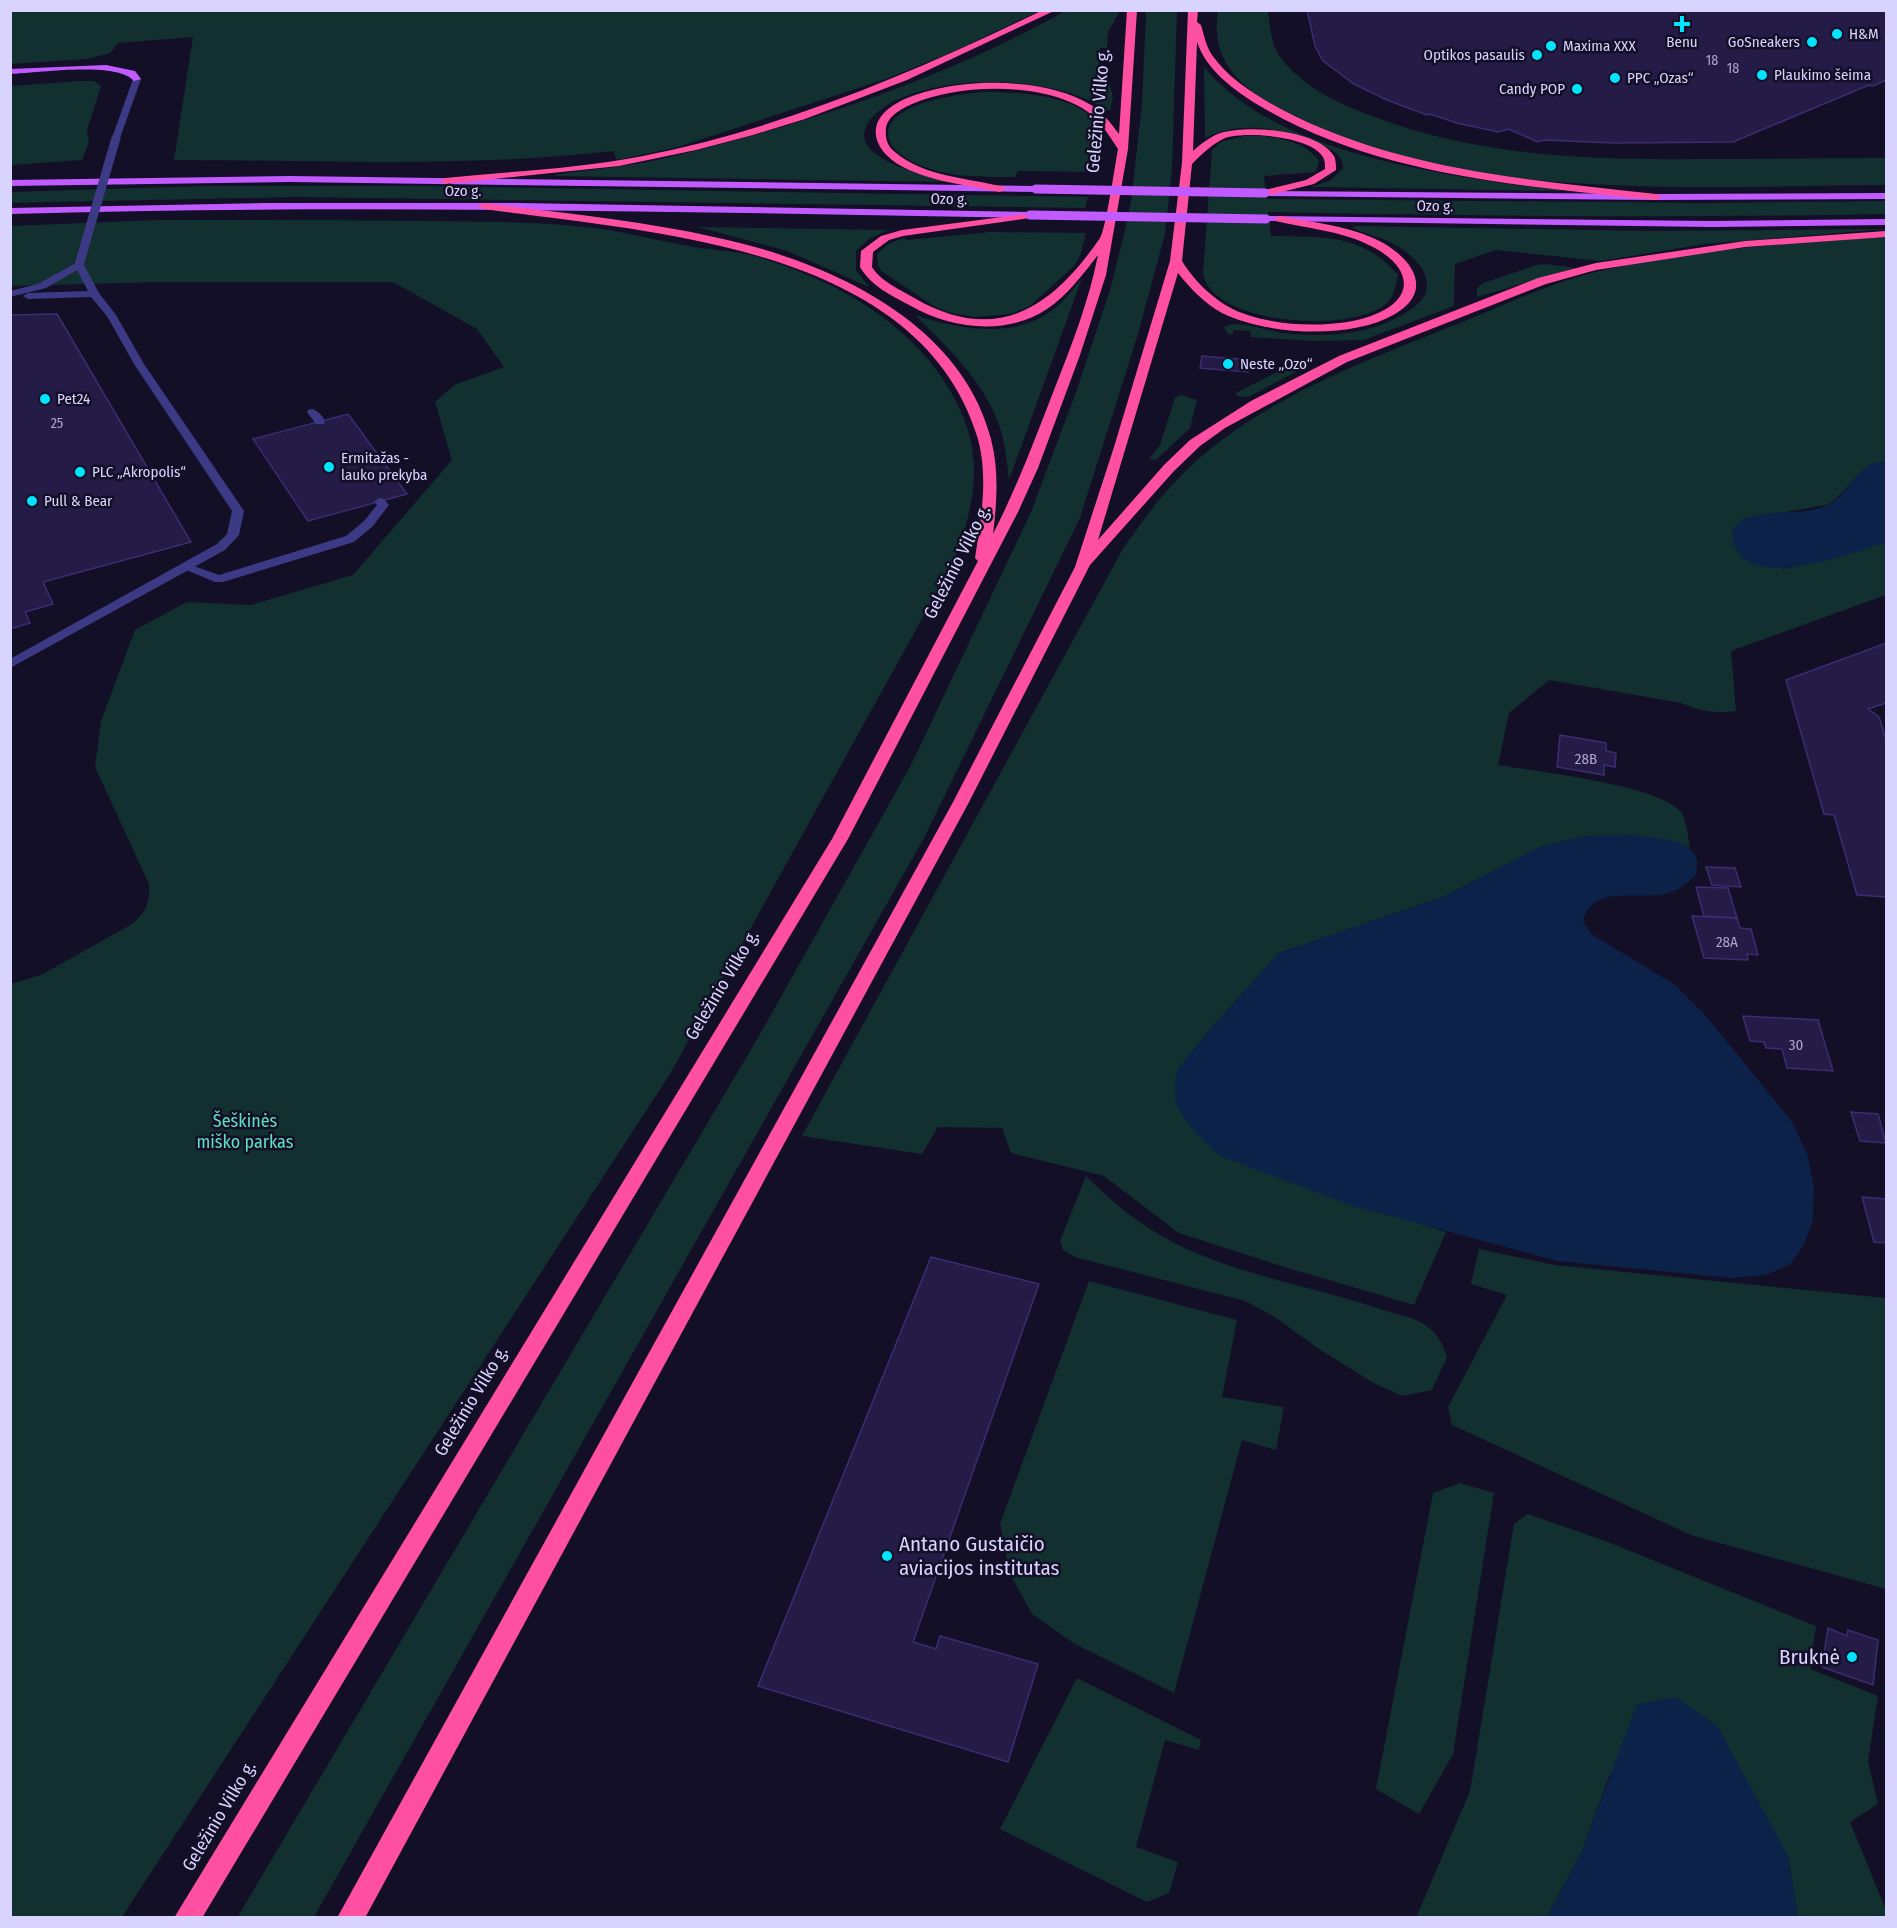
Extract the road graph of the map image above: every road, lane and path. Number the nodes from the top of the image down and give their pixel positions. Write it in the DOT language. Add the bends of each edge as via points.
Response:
graph roads {
  1 [pos="1052,10"];
  2 [pos="1132,10"];
  3 [pos="1193,15"];
  4 [pos="10,74"];
  5 [pos="137,80"];
  6 [pos="1123,149"];
  7 [pos="1187,163"];
  8 [pos="445,181"];
  9 [pos="10,183"];
  10 [pos="1000,189"];
  11 [pos="1265,193"];
  12 [pos="1887,196"];
  13 [pos="1656,197"];
  14 [pos="484,206"];
  15 [pos="10,211"];
  16 [pos="1030,215"];
  17 [pos="1280,219"];
  18 [pos="1887,222"];
  19 [pos="1887,234"];
  20 [pos="1107,236"];
  21 [pos="1176,261"];
  22 [pos="79,265"];
  23 [pos="94,294"];
  24 [pos="10,295"];
  25 [pos="312,412"];
  26 [pos="320,422"];
  27 [pos="380,501"];
  28 [pos="185,567"];
  29 [pos="1082,567"];
  30 [pos="980,571"];
  31 [pos="10,664"];
  32 [pos="187,1917"];
  33 [pos="350,1917"];
  1 -- 8 [label="highway" via="880,87 724,139 610,164"];
  2 -- 6 [label="highway, Geležinio Vilko g."];
  3 -- 7 [label="highway"];
  3 -- 13 [label="highway" via="1207,55 1243,90 1285,116 1348,144 1456,173"];
  4 -- 5 [label="main road" via="106,68 132,73"];
  5 -- 22 [label="street, bridge"];
  6 -- 10 [label="highway" via="1110,128 1084,106 1024,89 951,90 909,102 883,119 880,140 896,158 920,170"];
  6 -- 20 [label="highway, Geležinio Vilko g."];
  7 -- 11 [label="highway" via="1216,138 1245,132 1300,139 1329,155 1333,162 1331,170 1322,177"];
  7 -- 21 [label="highway"];
  8 -- 9 [label="main road, Ozo g." via="111,179"];
  8 -- 10 [label="main road, Ozo g."];
  10 -- 11 [label="main road, Ozo g., bridge"];
  11 -- 13 [label="main road, Ozo g."];
  12 -- 13 [label="main road, Ozo g."];
  14 -- 15 [label="main road, Ozo g."];
  14 -- 16 [label="main road, Ozo g."];
  14 -- 30 [label="highway" via="672,231 749,250 833,280 902,320 954,372 975,408 989,469 990,503"];
  16 -- 17 [label="main road, Ozo g., bridge"];
  16 -- 20 [label="highway" via="885,238 867,251 866,267 874,277 934,314 966,321 1000,321 1042,307"];
  17 -- 18 [label="main road, Ozo g."];
  17 -- 21 [label="highway" via="1378,245 1405,266 1413,280 1410,293 1391,312 1370,320 1344,326 1285,325 1225,309 1200,291"];
  19 -- 29 [label="highway" via="1744,244 1596,267 1542,281 1343,359 1256,404 1195,443"];
  20 -- 30 [label="highway, Geležinio Vilko g." via="1100,275 1032,468"];
  21 -- 29 [label="highway"];
  22 -- 23 [label="street"];
  22 -- 24 [label="street" via="42,286"];
  23 -- 24 [label="street"];
  23 -- 28 [label="street" via="238,512 233,536"];
  25 -- 26 [label="street"];
  27 -- 28 [label="street" via="383,505 379,512 350,539 219,579"];
  28 -- 31 [label="street"];
  29 -- 33 [label="highway" via="960,804"];
  30 -- 32 [label="highway, Geležinio Vilko g." via="840,839"];
}
